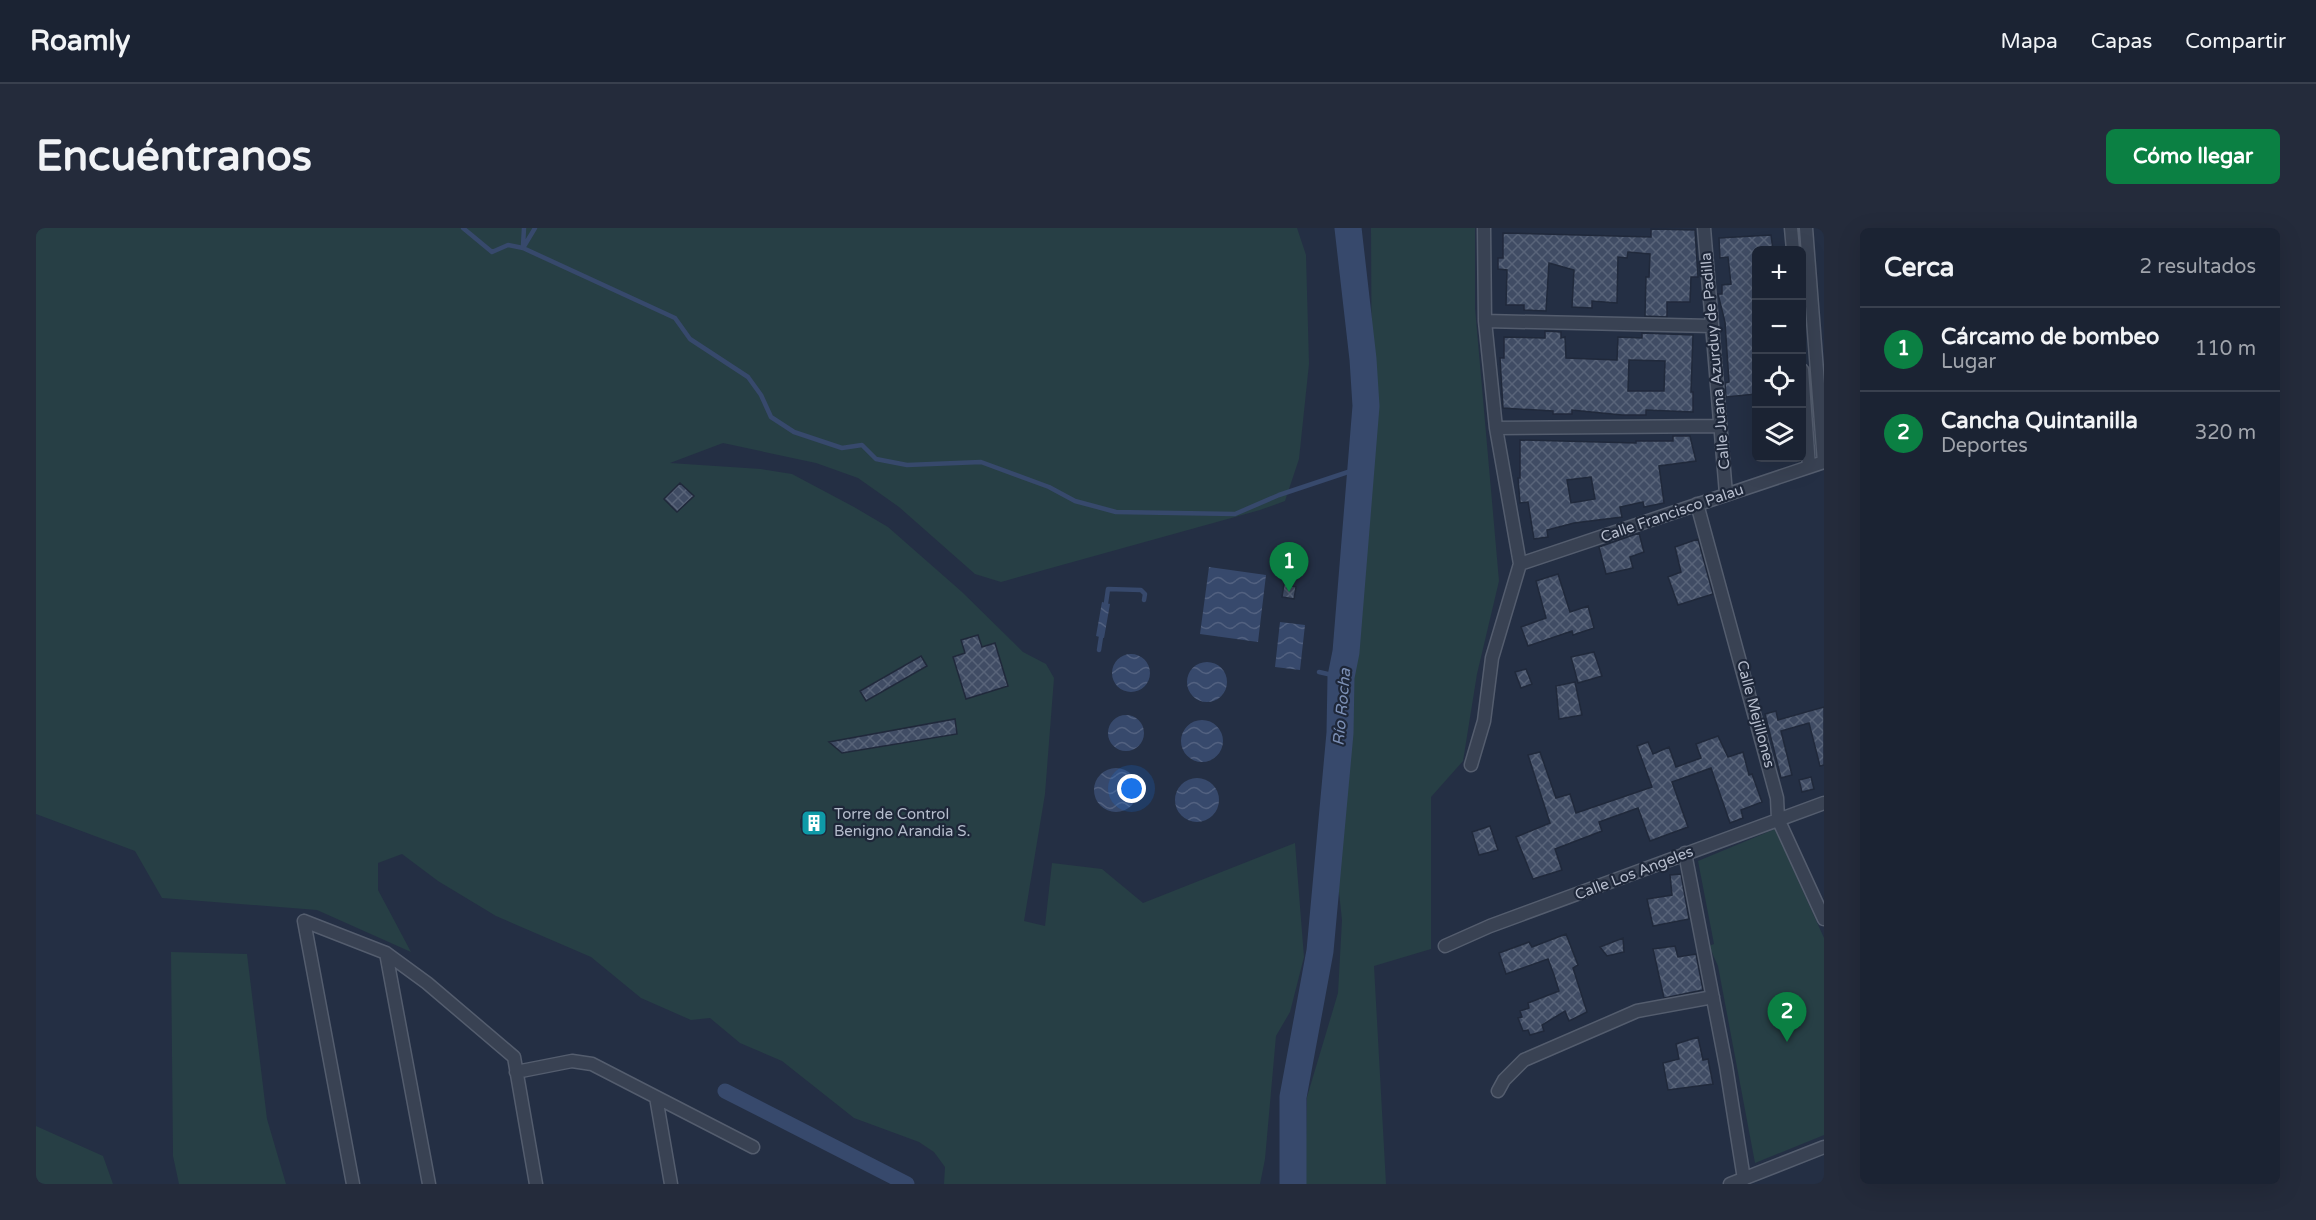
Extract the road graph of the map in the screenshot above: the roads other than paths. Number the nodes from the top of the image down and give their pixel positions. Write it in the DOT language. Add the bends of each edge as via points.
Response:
graph roads {
  1 [pos="1484,228"];
  2 [pos="1704,228"];
  3 [pos="1791,228"];
  4 [pos="1806,228"];
  5 [pos="1793,246"];
  6 [pos="1485,321"];
  7 [pos="1712,326"];
  8 [pos="1805,408"];
  9 [pos="1720,426"];
  10 [pos="1496,428"];
  11 [pos="1824,462"];
  12 [pos="1809,467"];
  13 [pos="1726,494"];
  14 [pos="1697,504"];
  15 [pos="1520,564"];
  16 [pos="1472,765"];
  17 [pos="1824,803"];
  18 [pos="1778,819"];
  19 [pos="1685,853"];
  20 [pos="1824,920"];
  21 [pos="1445,946"];
  22 [pos="386,953"];
  23 [pos="1713,997"];
  24 [pos="516,1072"];
  25 [pos="1498,1091"];
  26 [pos="656,1097"];
  27 [pos="753,1147"];
  28 [pos="1824,1147"];
  29 [pos="1744,1179"];
  30 [pos="353,1184"];
  31 [pos="429,1184"];
  32 [pos="536,1184"];
  33 [pos="670,1184"];
  34 [pos="1730,1184"];
  1 -- 6 [label="street"];
  2 -- 7 [label="street, Calle Juana Azurduy de Padilla"];
  3 -- 5 [label="street"];
  4 -- 11 [label="street"];
  6 -- 7 [label="street"];
  6 -- 10 [label="street"];
  7 -- 9 [label="street, Calle Juana Azurduy de Padilla"];
  8 -- 12 [label="street"];
  9 -- 10 [label="street"];
  9 -- 13 [label="street, Calle Juana Azurduy de Padilla"];
  10 -- 15 [label="street"];
  11 -- 12 [label="street, Calle Francisco Palau"];
  12 -- 13 [label="street, Calle Francisco Palau"];
  13 -- 14 [label="street, Calle Francisco Palau"];
  14 -- 15 [label="street, Calle Francisco Palau"];
  14 -- 18 [label="street, Calle Mejillones" via="1774,787"];
  15 -- 16 [label="street" via="1492,658 1484,721"];
  17 -- 18 [label="street, Calle Los Angeles"];
  18 -- 19 [label="street, Calle Los Angeles"];
  18 -- 20 [label="street, Calle Mejillones"];
  19 -- 21 [label="street, Calle Los Angeles"];
  19 -- 23 [label="street"];
  22 -- 24 [label="street" via="427,982 514,1057"];
  22 -- 30 [label="street" via="304,921"];
  22 -- 31 [label="street"];
  23 -- 25 [label="street" via="1637,1011 1524,1060"];
  23 -- 29 [label="street"];
  24 -- 26 [label="street" via="572,1061 592,1064"];
  24 -- 32 [label="street"];
  26 -- 27 [label="street"];
  26 -- 33 [label="street"];
  28 -- 29 [label="street"];
  29 -- 34 [label="street"];
}
